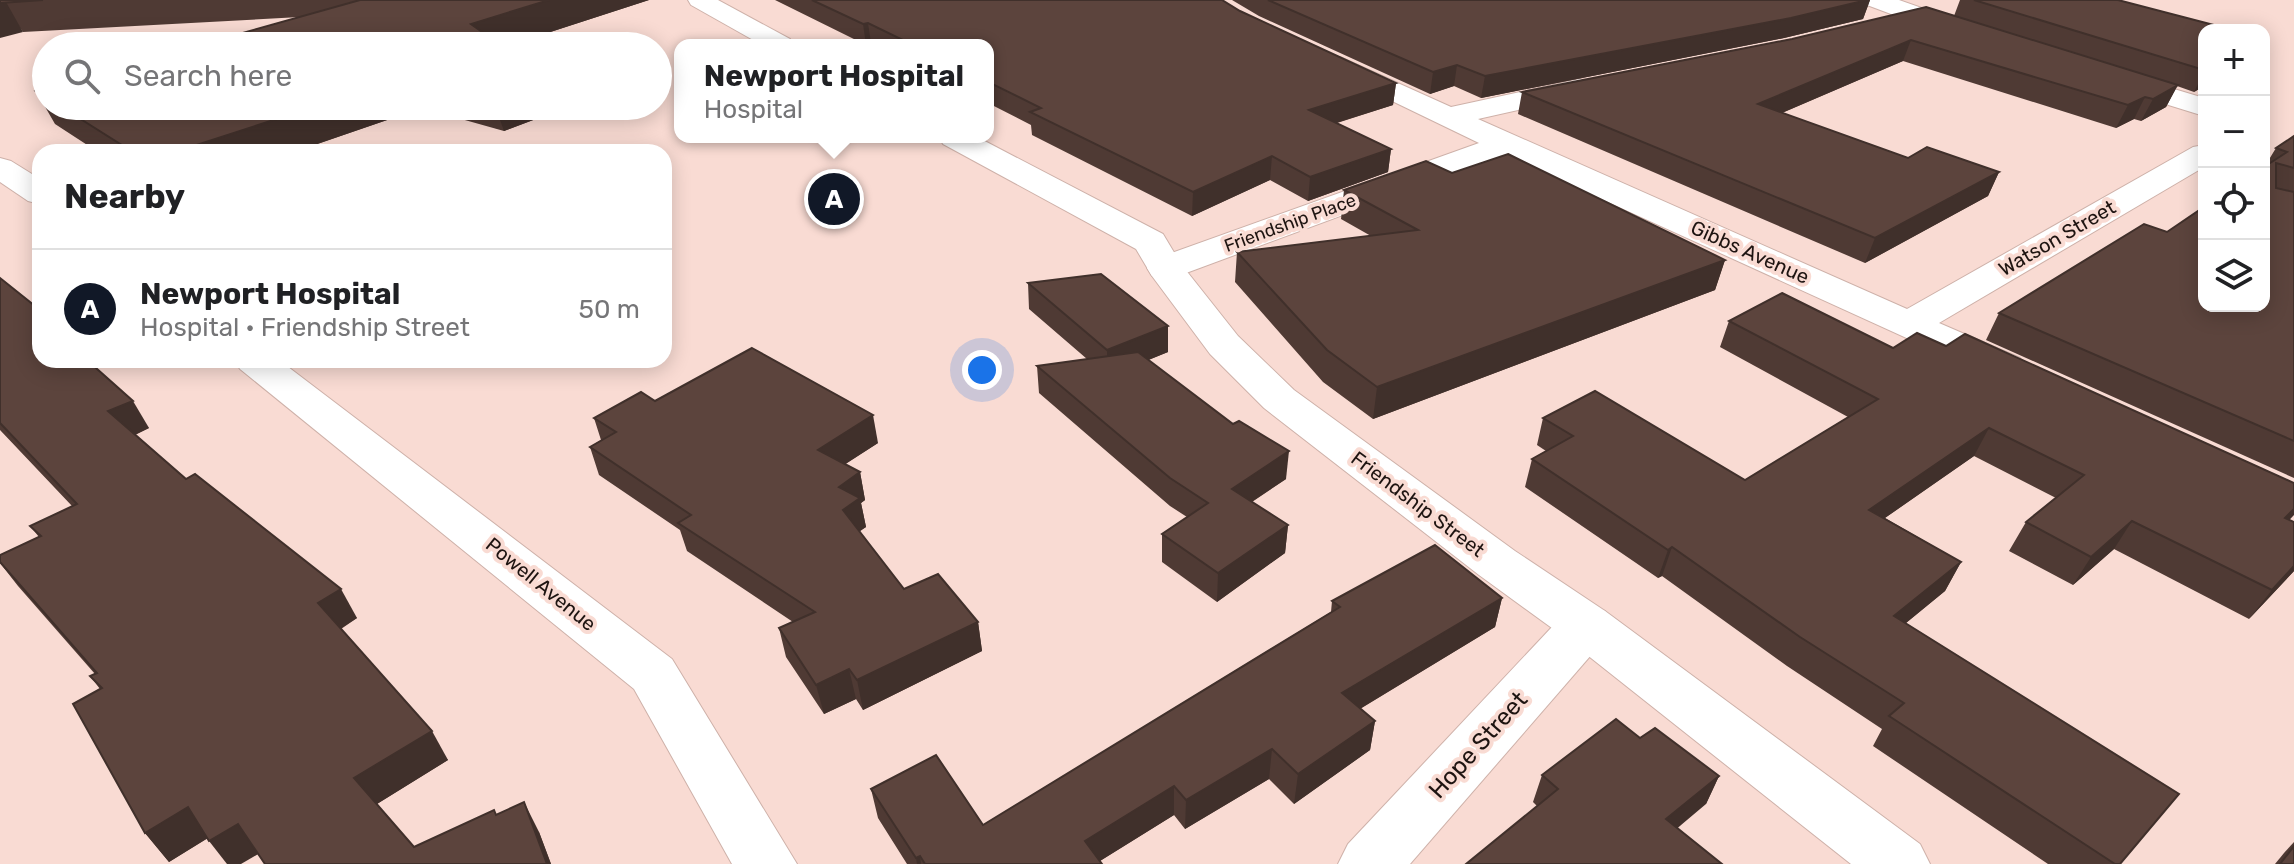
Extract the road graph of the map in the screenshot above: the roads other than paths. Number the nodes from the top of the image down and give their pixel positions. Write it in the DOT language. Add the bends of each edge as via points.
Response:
graph roads {
  1 [pos="700,0"];
  2 [pos="1875,13"];
  3 [pos="770,39"];
  4 [pos="1984,39"];
  5 [pos="1316,54"];
  6 [pos="2095,73"];
  7 [pos="1604,84"];
  8 [pos="2198,105"];
  9 [pos="1450,116"];
  10 [pos="965,143"];
  11 [pos="1506,144"];
  12 [pos="0,168"];
  13 [pos="2194,168"];
  14 [pos="32,189"];
  15 [pos="1165,268"];
  16 [pos="1910,323"];
  17 [pos="264,368"];
  18 [pos="2038,382"];
  19 [pos="1586,625"];
  20 [pos="765,864"];
  21 [pos="1370,864"];
  22 [pos="1898,864"];
  1 -- 3 [label="street"];
  2 -- 4 [label="street" via="1918,16"];
  5 -- 9 [label="street, Gibbs Avenue"];
  6 -- 8 [label="street"];
  7 -- 9 [label="street"];
  9 -- 11 [label="street, Gibbs Avenue"];
  10 -- 15 [label="street, Friendship Street" via="1150,242"];
  11 -- 15 [label="street, Friendship Place"];
  11 -- 16 [label="street, Gibbs Avenue"];
  12 -- 14 [label="street"];
  13 -- 16 [label="street, Watson Street"];
  15 -- 19 [label="street, Friendship Street" via="1224,345 1279,399"];
  16 -- 18 [label="street, Gibbs Avenue"];
  17 -- 20 [label="street, Powell Avenue" via="653,674"];
  19 -- 21 [label="street, Hope Street"];
  19 -- 22 [label="street, Friendship Street"];
}
